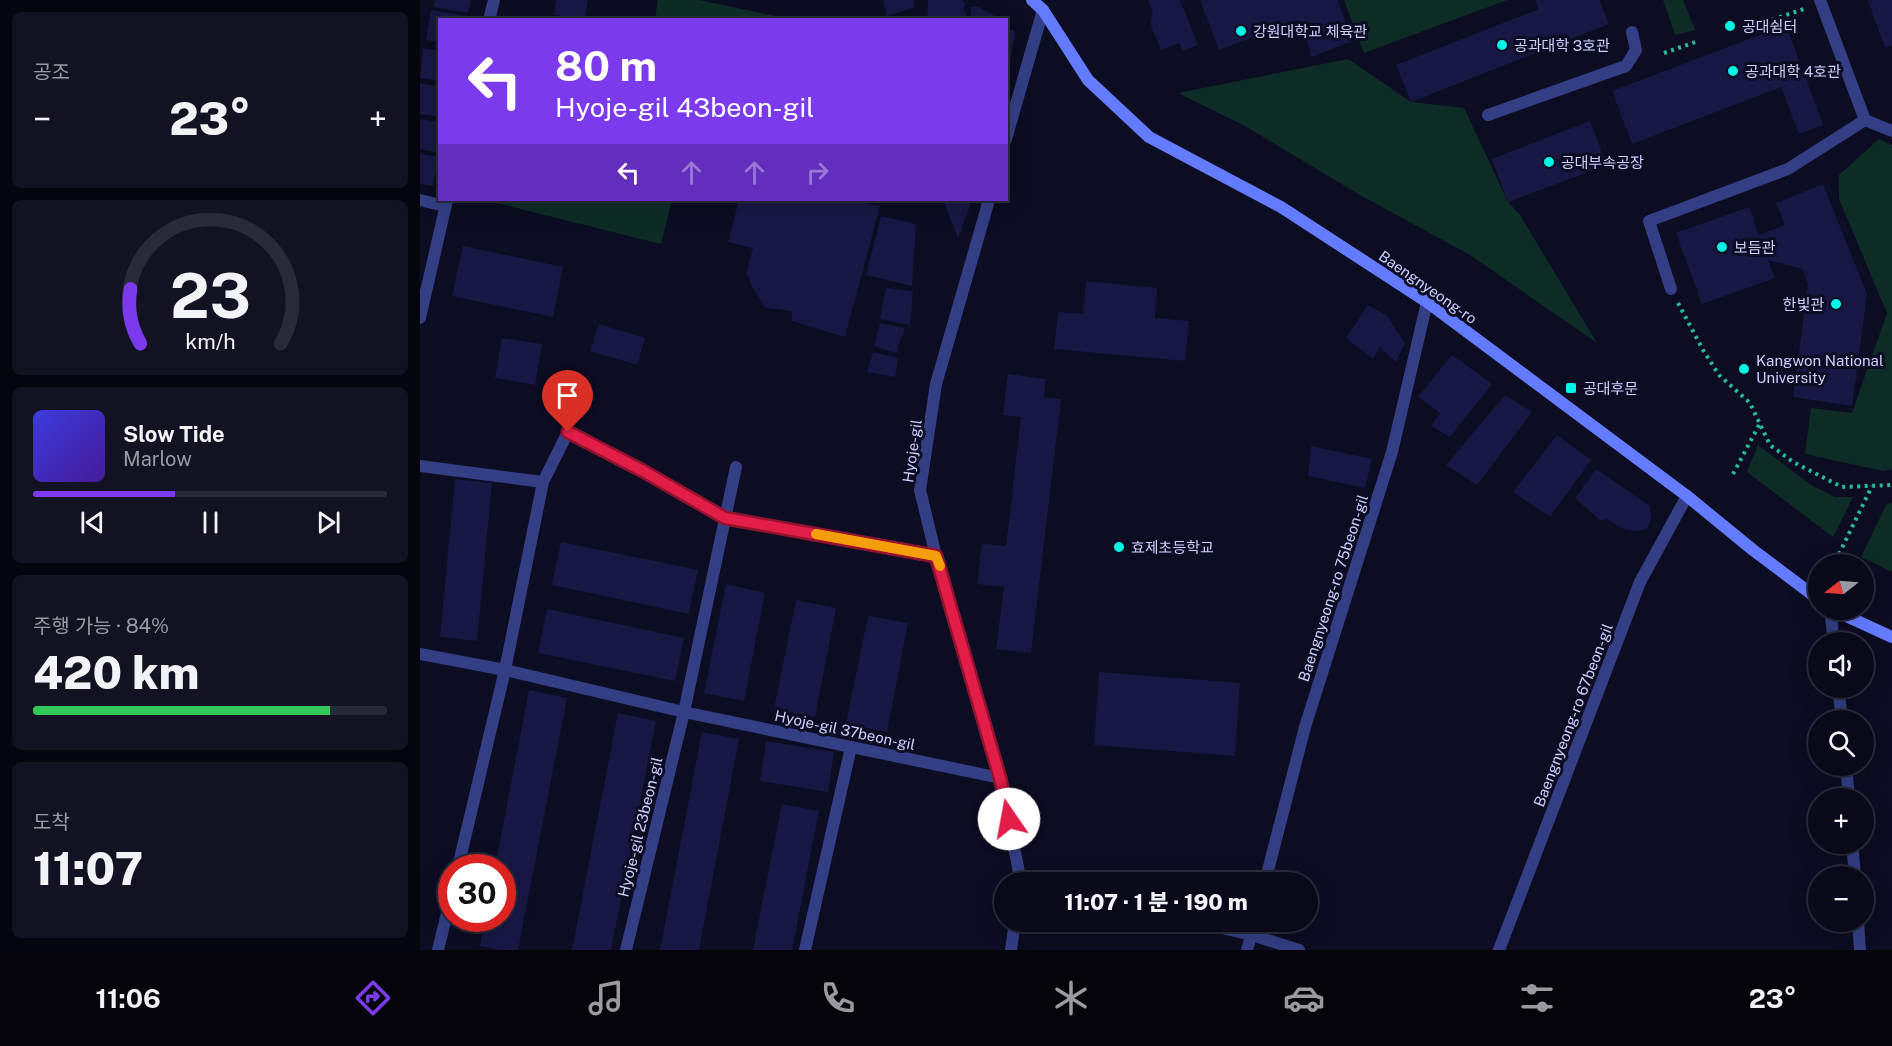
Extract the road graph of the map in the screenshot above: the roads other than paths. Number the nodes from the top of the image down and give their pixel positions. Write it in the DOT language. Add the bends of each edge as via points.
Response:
graph roads {
  1 [pos="494,0"];
  2 [pos="1032,0"];
  3 [pos="1820,1"];
  4 [pos="1043,10"];
  5 [pos="490,18"];
  6 [pos="1632,32"];
  7 [pos="1488,115"];
  8 [pos="1865,120"];
  9 [pos="1008,131"];
  10 [pos="1892,131"];
  11 [pos="420,200"];
  12 [pos="989,201"];
  13 [pos="446,203"];
  14 [pos="1671,289"];
  15 [pos="1426,302"];
  16 [pos="420,318"];
  17 [pos="420,466"];
  18 [pos="736,467"];
  19 [pos="543,482"];
  20 [pos="1687,496"];
  21 [pos="725,518"];
  22 [pos="936,556"];
  23 [pos="1808,592"];
  24 [pos="1855,620"];
  25 [pos="1892,637"];
  26 [pos="420,654"];
  27 [pos="504,670"];
  28 [pos="684,712"];
  29 [pos="851,747"];
  30 [pos="1000,778"];
  31 [pos="461,854"];
  32 [pos="1021,872"];
  33 [pos="1268,872"];
  34 [pos="442,932"];
  35 [pos="1013,932"];
  36 [pos="1239,932"];
  37 [pos="1253,932"];
  38 [pos="1859,932"];
  39 [pos="1252,935"];
  40 [pos="438,950"];
  41 [pos="626,950"];
  42 [pos="806,950"];
  43 [pos="1011,950"];
  44 [pos="1247,950"];
  45 [pos="1299,950"];
  46 [pos="1499,950"];
  47 [pos="1860,950"];
  1 -- 5 [label="street"];
  2 -- 4 [label="street, Baengnyeong-ro"];
  3 -- 8 [label="street"];
  4 -- 9 [label="street"];
  4 -- 15 [label="street, Baengnyeong-ro" via="1088,80 1149,137 1281,207"];
  6 -- 7 [label="street" via="1636,50 1626,66"];
  8 -- 10 [label="street"];
  8 -- 14 [label="street" via="1788,169 1649,222"];
  11 -- 13 [label="street"];
  12 -- 22 [label="street, Hyoje-gil" via="936,384 920,490"];
  13 -- 16 [label="street"];
  15 -- 20 [label="street, Baengnyeong-ro"];
  15 -- 33 [label="street, Baengnyeong-ro 75beon-gil" via="1392,452 1305,727"];
  17 -- 19 [label="street"];
  18 -- 21 [label="street"];
  19 -- 21 [label="street" via="568,432"];
  19 -- 27 [label="street"];
  20 -- 23 [label="street, Baengnyeong-ro"];
  20 -- 46 [label="street, Baengnyeong-ro 67beon-gil" via="1640,582"];
  21 -- 22 [label="street"];
  21 -- 28 [label="street"];
  22 -- 30 [label="street, Hyoje-gil"];
  24 -- 25 [label="street"];
  26 -- 27 [label="street, Hyoje-gil 37beon-gil"];
  27 -- 28 [label="street, Hyoje-gil 37beon-gil"];
  27 -- 31 [label="street"];
  28 -- 29 [label="street, Hyoje-gil 37beon-gil"];
  28 -- 41 [label="street, Hyoje-gil 23beon-gil"];
  29 -- 30 [label="street, Hyoje-gil 37beon-gil"];
  29 -- 42 [label="street"];
  30 -- 32 [label="street, Hyoje-gil"];
  34 -- 40 [label="street"];
  35 -- 43 [label="street"];
  36 -- 39 [label="street"];
  37 -- 39 [label="street"];
  38 -- 47 [label="street"];
  39 -- 44 [label="street"];
  39 -- 45 [label="street"];
}
